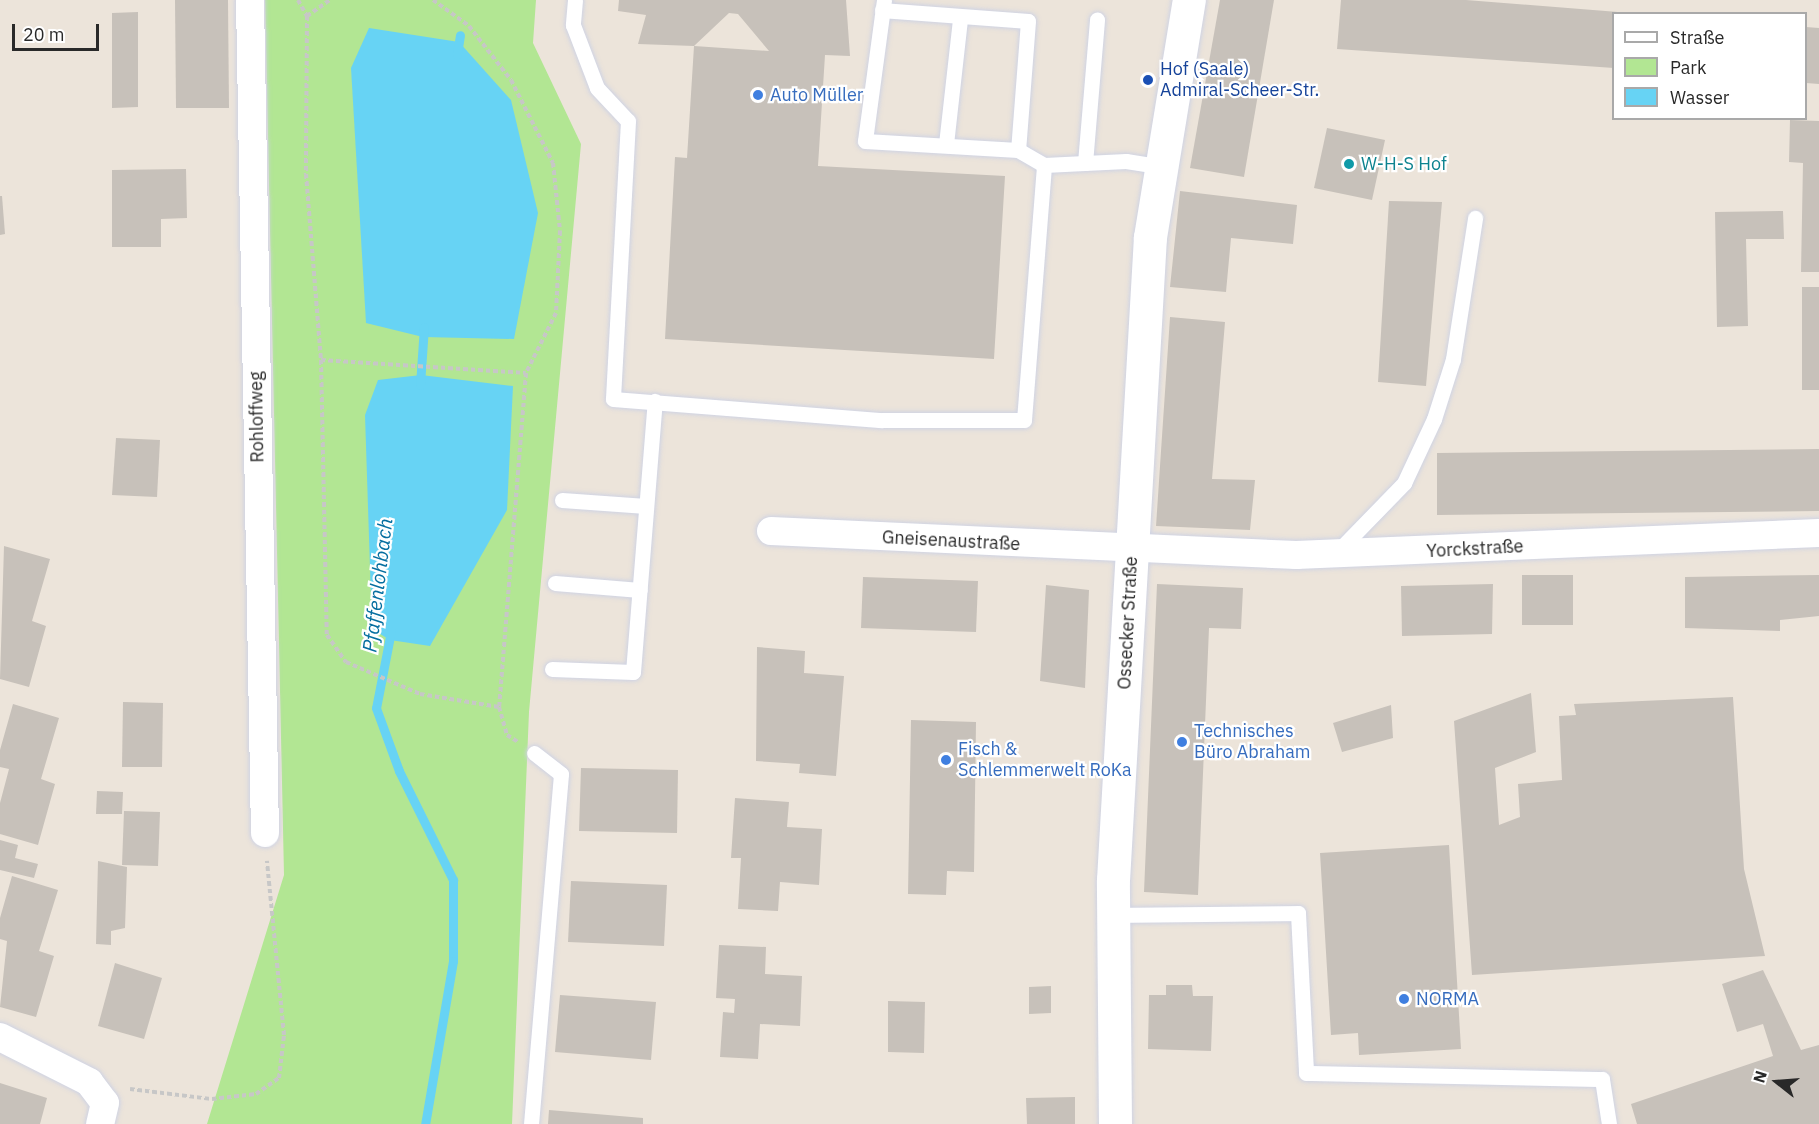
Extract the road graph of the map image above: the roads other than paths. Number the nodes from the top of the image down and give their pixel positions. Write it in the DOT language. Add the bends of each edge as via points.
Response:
graph roads {
  1 [pos="250,0"];
  2 [pos="575,0"];
  3 [pos="1190,0"];
  4 [pos="1202,0"];
  5 [pos="883,5"];
  6 [pos="1096,19"];
  7 [pos="960,20"];
  8 [pos="1170,124"];
  9 [pos="946,144"];
  10 [pos="1018,150"];
  11 [pos="1085,163"];
  12 [pos="1044,165"];
  13 [pos="1162,167"];
  14 [pos="1475,218"];
  15 [pos="655,401"];
  16 [pos="562,500"];
  17 [pos="646,506"];
  18 [pos="771,531"];
  19 [pos="1819,533"];
  20 [pos="1132,551"];
  21 [pos="1334,555"];
  22 [pos="555,583"];
  23 [pos="640,590"];
  24 [pos="552,669"];
  25 [pos="534,753"];
  26 [pos="265,833"];
  27 [pos="1115,915"];
  28 [pos="0,1037"];
  29 [pos="100,1124"];
  30 [pos="531,1124"];
  31 [pos="1115,1124"];
  32 [pos="1609,1124"];
  1 -- 26 [label="street, Rohloffweg"];
  2 -- 15 [label="lane" via="573,25 597,88 628,122 613,399"];
  3 -- 8 [label="street, Ossecker Straße"];
  4 -- 8 [label="street, Ossecker Straße"];
  5 -- 7 [label="lane"];
  5 -- 9 [label="lane" via="865,141"];
  6 -- 11 [label="lane"];
  7 -- 9 [label="lane"];
  7 -- 10 [label="lane" via="1028,21"];
  8 -- 13 [label="street, Ossecker Straße"];
  9 -- 10 [label="lane"];
  10 -- 12 [label="lane"];
  11 -- 12 [label="lane"];
  11 -- 13 [label="lane"];
  12 -- 15 [label="lane" via="1024,420 882,420"];
  13 -- 20 [label="street, Ossecker Straße" via="1150,237"];
  14 -- 21 [label="lane" via="1453,359 1434,419 1404,483"];
  15 -- 17 [label="lane"];
  16 -- 17 [label="lane"];
  17 -- 23 [label="lane"];
  18 -- 20 [label="street, Gneisenaustraße"];
  19 -- 21 [label="street, Yorckstraße"];
  20 -- 21 [label="street, Yorckstraße"];
  20 -- 27 [label="street, Ossecker Straße"];
  22 -- 23 [label="lane"];
  23 -- 24 [label="lane" via="633,672"];
  25 -- 30 [label="lane" via="561,774"];
  27 -- 31 [label="street, Ossecker Straße"];
  27 -- 32 [label="lane" via="1298,914 1306,1073 1602,1079"];
  28 -- 29 [label="street" via="89,1082 105,1103"];
}
